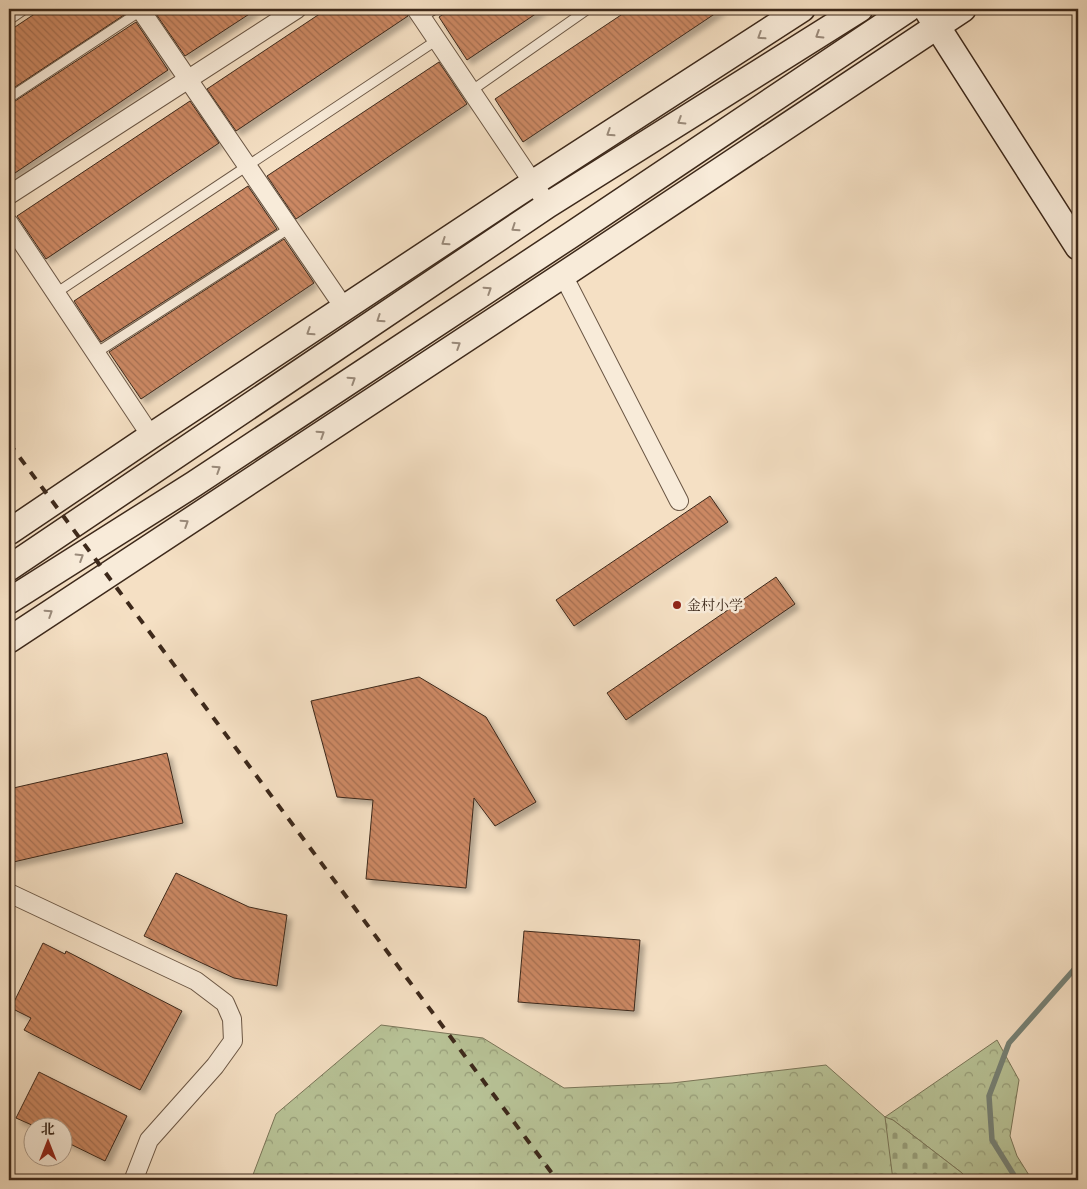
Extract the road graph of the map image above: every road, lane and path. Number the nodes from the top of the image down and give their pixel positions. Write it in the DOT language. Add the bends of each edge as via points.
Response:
graph roads {
  1 [pos="25,9"];
  2 [pos="142,9"];
  3 [pos="297,9"];
  4 [pos="588,9"];
  5 [pos="802,9"];
  6 [pos="860,9"];
  7 [pos="908,9"];
  8 [pos="963,9"];
  9 [pos="424,12"];
  10 [pos="931,18"];
  11 [pos="9,20"];
  12 [pos="437,40"];
  13 [pos="188,79"];
  14 [pos="471,91"];
  15 [pos="9,98"];
  16 [pos="247,166"];
  17 [pos="533,183"];
  18 [pos="9,195"];
  19 [pos="548,205"];
  20 [pos="9,223"];
  21 [pos="290,228"];
  22 [pos="1078,247"];
  23 [pos="563,275"];
  24 [pos="56,293"];
  25 [pos="345,309"];
  26 [pos="96,353"];
  27 [pos="151,436"];
  28 [pos="679,501"];
  29 [pos="9,532"];
  30 [pos="9,568"];
  31 [pos="9,601"];
  32 [pos="9,640"];
  33 [pos="9,893"];
  34 [pos="134,1180"];
  1 -- 11 [label="lane"];
  2 -- 13 [label="street"];
  2 -- 15 [label="lane"];
  3 -- 13 [label="street"];
  4 -- 14 [label="lane"];
  5 -- 17 [label="street, one-way"];
  6 -- 19 [label="street, one-way"];
  31 -- 7 [label="street, one-way" via="194,484"];
  8 -- 10 [label="street"];
  9 -- 12 [label="street"];
  10 -- 22 [label="street"];
  10 -- 23 [label="street"];
  12 -- 14 [label="street"];
  12 -- 16 [label="lane"];
  13 -- 16 [label="street"];
  13 -- 18 [label="street"];
  14 -- 17 [label="street"];
  16 -- 21 [label="street"];
  16 -- 24 [label="lane"];
  17 -- 19 [label="street"];
  17 -- 25 [label="street, one-way"];
  19 -- 30 [label="street, one-way"];
  20 -- 24 [label="street"];
  21 -- 25 [label="street"];
  21 -- 26 [label="lane"];
  23 -- 28 [label="street"];
  32 -- 23 [label="street, one-way"];
  24 -- 26 [label="street"];
  25 -- 27 [label="street, one-way"];
  26 -- 27 [label="street"];
  27 -- 29 [label="street"];
  33 -- 34 [label="street" via="196,981 225,1003 232,1019 233,1041 149,1140"];
}
